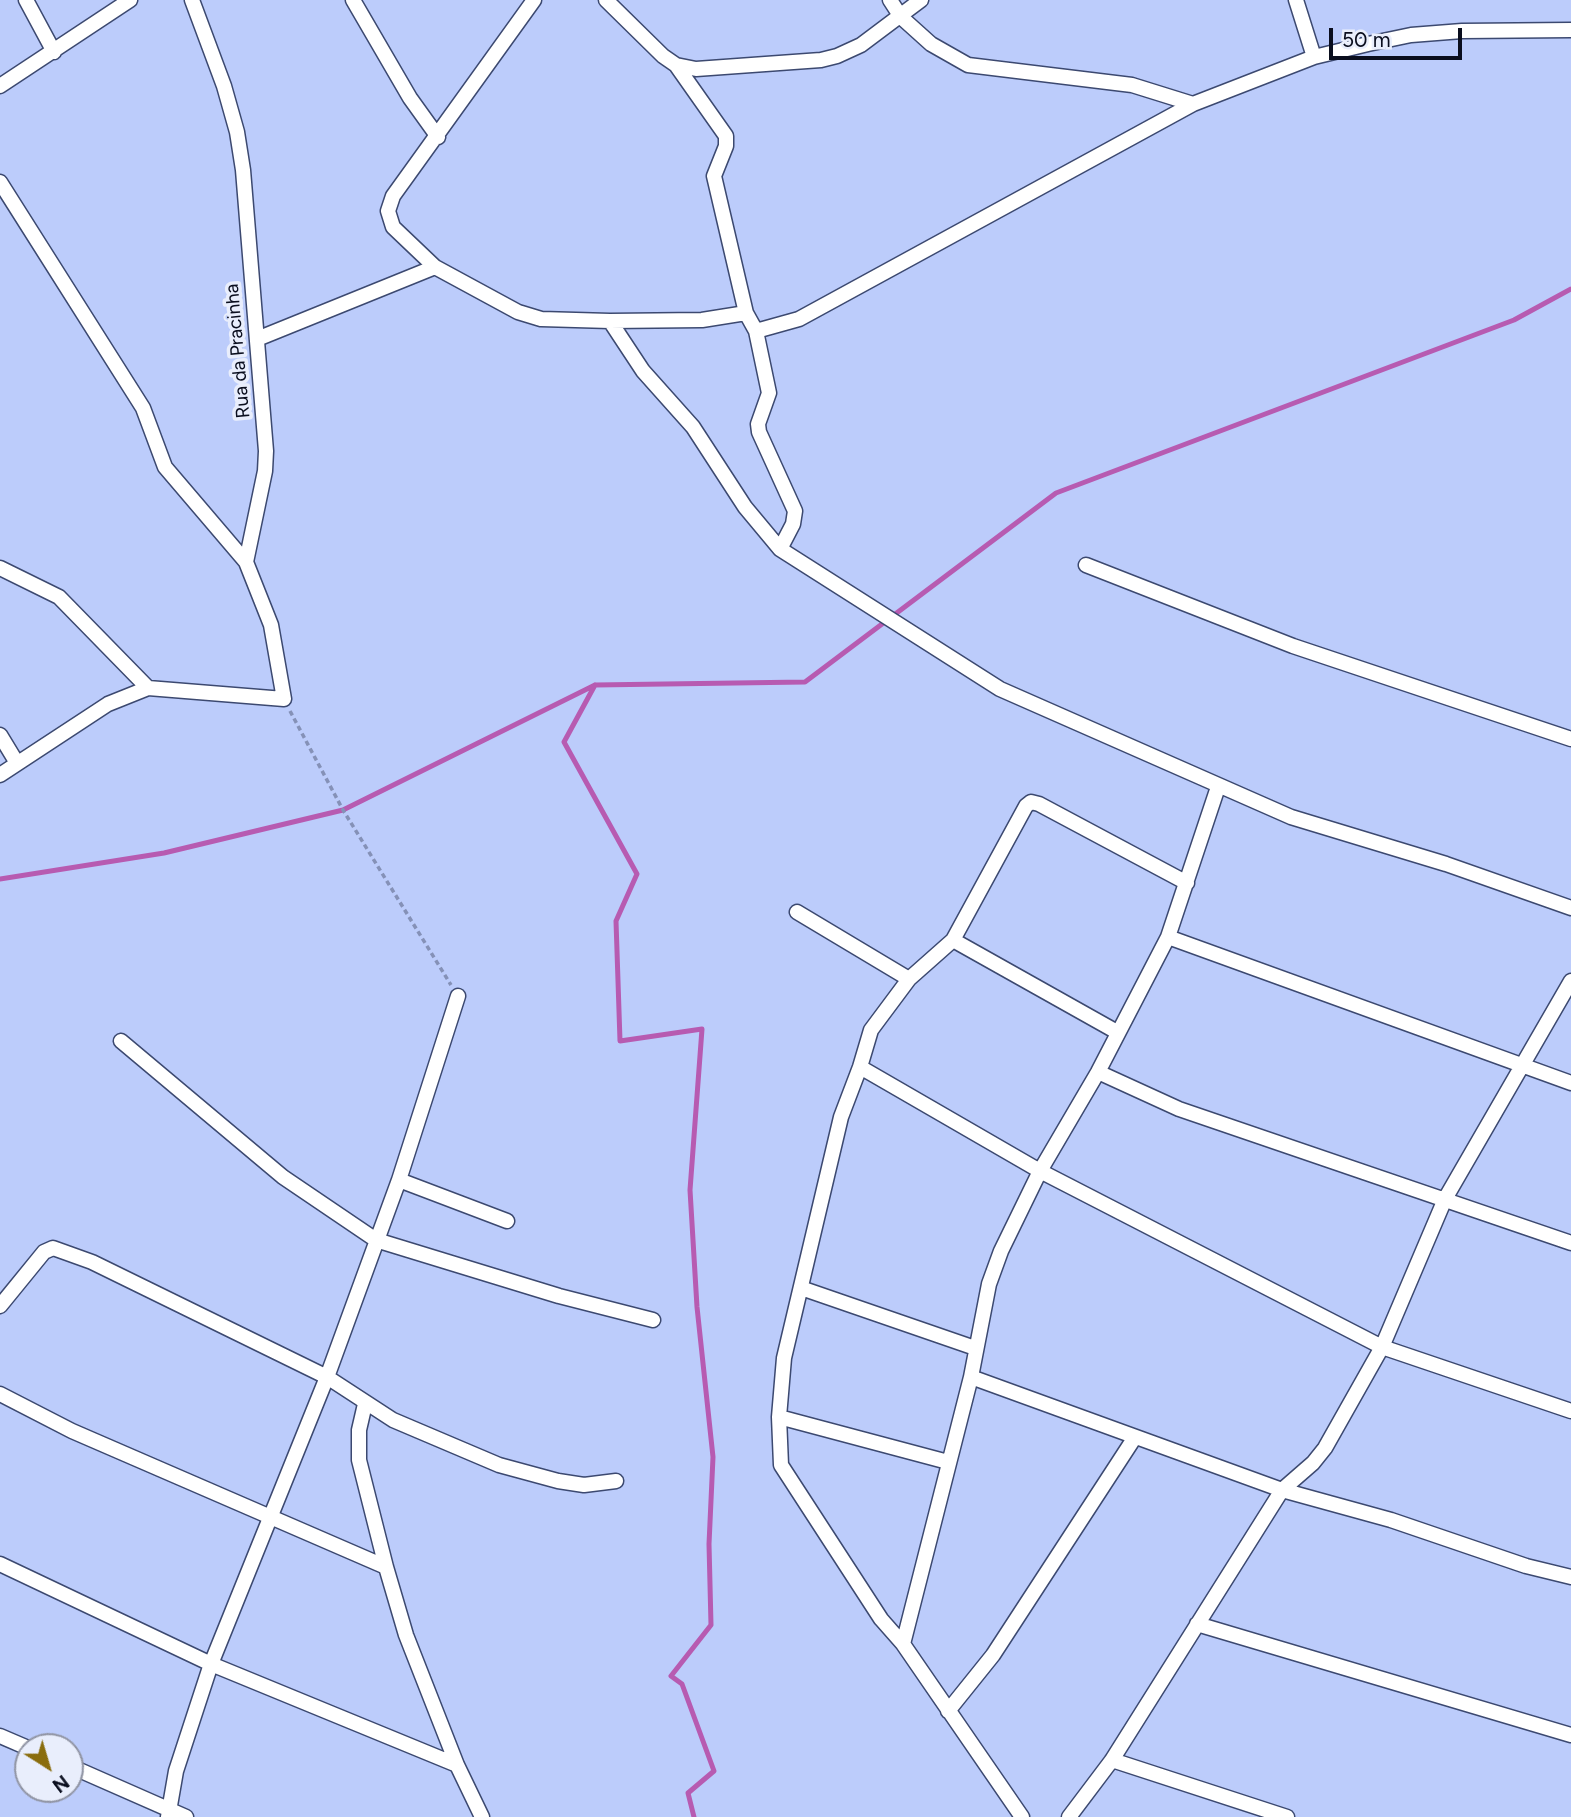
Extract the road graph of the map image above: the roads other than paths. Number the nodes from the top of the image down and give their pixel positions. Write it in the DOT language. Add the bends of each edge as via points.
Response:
graph roads {
  1 [pos="26,0"];
  2 [pos="130,0"];
  3 [pos="192,0"];
  4 [pos="353,0"];
  5 [pos="534,0"];
  6 [pos="606,0"];
  7 [pos="890,0"];
  8 [pos="921,0"];
  9 [pos="1296,0"];
  10 [pos="901,17"];
  11 [pos="1571,30"];
  12 [pos="54,52"];
  13 [pos="1314,57"];
  14 [pos="676,65"];
  15 [pos="0,86"];
  16 [pos="1193,104"];
  17 [pos="438,136"];
  18 [pos="0,182"];
  19 [pos="435,267"];
  20 [pos="746,313"];
  21 [pos="610,321"];
  22 [pos="756,331"];
  23 [pos="257,339"];
  24 [pos="780,549"];
  25 [pos="246,562"];
  26 [pos="1086,565"];
  27 [pos="0,568"];
  28 [pos="148,688"];
  29 [pos="0,735"];
  30 [pos="1571,739"];
  31 [pos="17,763"];
  32 [pos="0,775"];
  33 [pos="1218,787"];
  34 [pos="1187,883"];
  35 [pos="1571,908"];
  36 [pos="797,912"];
  37 [pos="1168,937"];
  38 [pos="953,940"];
  39 [pos="909,979"];
  40 [pos="1571,982"];
  41 [pos="458,996"];
  42 [pos="1117,1032"];
  43 [pos="121,1041"];
  44 [pos="1523,1067"];
  45 [pos="860,1068"];
  46 [pos="1098,1073"];
  47 [pos="1571,1083"];
  48 [pos="1040,1171"];
  49 [pos="399,1180"];
  50 [pos="1444,1199"];
  51 [pos="506,1221"];
  52 [pos="376,1240"];
  53 [pos="1571,1243"];
  54 [pos="801,1288"];
  55 [pos="0,1306"];
  56 [pos="653,1320"];
  57 [pos="1382,1346"];
  58 [pos="975,1349"];
  59 [pos="327,1377"];
  60 [pos="971,1377"];
  61 [pos="0,1394"];
  62 [pos="365,1404"];
  63 [pos="1571,1411"];
  64 [pos="779,1417"];
  65 [pos="1135,1437"];
  66 [pos="948,1462"];
  67 [pos="616,1481"];
  68 [pos="1282,1490"];
  69 [pos="272,1519"];
  70 [pos="0,1564"];
  71 [pos="386,1567"];
  72 [pos="1571,1577"];
  73 [pos="1197,1624"];
  74 [pos="904,1644"];
  75 [pos="211,1664"];
  76 [pos="948,1711"];
  77 [pos="1571,1735"];
  78 [pos="1112,1760"];
  79 [pos="457,1765"];
  80 [pos="84,1773"];
  81 [pos="168,1812"];
  82 [pos="186,1817"];
  83 [pos="482,1817"];
  84 [pos="1022,1817"];
  85 [pos="1069,1817"];
  86 [pos="1287,1817"];
  1 -- 12 [label="street"];
  2 -- 12 [label="street"];
  3 -- 23 [label="street, Rua da Pracinha" via="237,132"];
  4 -- 17 [label="street" via="410,98"];
  5 -- 17 [label="street"];
  6 -- 14 [label="street"];
  7 -- 10 [label="street"];
  8 -- 10 [label="street"];
  9 -- 13 [label="street"];
  10 -- 14 [label="street" via="850,51 821,60 696,69"];
  10 -- 16 [label="street" via="947,55 968,65 1132,85"];
  11 -- 13 [label="street" via="1411,35"];
  12 -- 15 [label="street"];
  13 -- 16 [label="street"];
  14 -- 20 [label="street" via="726,136 714,176"];
  16 -- 22 [label="street" via="799,319"];
  17 -- 19 [label="street" via="393,196 388,211 393,227"];
  18 -- 25 [label="street" via="143,408 165,467"];
  19 -- 21 [label="street" via="518,312 541,319"];
  19 -- 23 [label="street"];
  20 -- 21 [label="street" via="702,320"];
  20 -- 22 [label="street"];
  21 -- 24 [label="street"];
  22 -- 24 [label="street" via="769,393 759,432 795,511"];
  23 -- 25 [label="street, Rua da Pracinha" via="265,471"];
  24 -- 33 [label="street" via="1000,690"];
  25 -- 28 [label="street" via="271,625 284,699"];
  26 -- 30 [label="street" via="1293,646"];
  27 -- 28 [label="street" via="59,597"];
  28 -- 31 [label="street" via="108,704"];
  29 -- 31 [label="street"];
  31 -- 32 [label="street"];
  33 -- 34 [label="street"];
  33 -- 35 [label="street" via="1291,817"];
  34 -- 37 [label="street"];
  34 -- 38 [label="street" via="1031,802"];
  36 -- 39 [label="street"];
  37 -- 42 [label="street"];
  37 -- 44 [label="street"];
  38 -- 39 [label="street"];
  38 -- 42 [label="street"];
  39 -- 45 [label="street" via="871,1030"];
  40 -- 44 [label="street"];
  41 -- 49 [label="street"];
  42 -- 46 [label="street"];
  43 -- 52 [label="street" via="283,1178"];
  44 -- 47 [label="street"];
  44 -- 50 [label="street"];
  45 -- 48 [label="street"];
  45 -- 54 [label="street" via="841,1117"];
  46 -- 48 [label="street"];
  46 -- 50 [label="street" via="1179,1109"];
  48 -- 57 [label="street"];
  48 -- 58 [label="street" via="1001,1251"];
  49 -- 51 [label="street"];
  49 -- 52 [label="street"];
  50 -- 53 [label="street"];
  50 -- 57 [label="street"];
  52 -- 56 [label="street"];
  52 -- 59 [label="street"];
  54 -- 58 [label="street"];
  54 -- 64 [label="street" via="784,1358"];
  55 -- 59 [label="street" via="44,1252 53,1248 92,1262"];
  57 -- 63 [label="street"];
  57 -- 68 [label="street" via="1325,1448"];
  58 -- 60 [label="street"];
  59 -- 62 [label="street"];
  59 -- 69 [label="street"];
  60 -- 65 [label="street"];
  60 -- 66 [label="street"];
  61 -- 69 [label="street" via="72,1431"];
  62 -- 67 [label="street" via="499,1465 584,1485"];
  62 -- 71 [label="street" via="359,1460"];
  64 -- 66 [label="street"];
  64 -- 74 [label="street" via="781,1465 881,1619"];
  65 -- 68 [label="street"];
  65 -- 76 [label="street" via="993,1655"];
  66 -- 74 [label="street"];
  68 -- 72 [label="street"];
  68 -- 73 [label="street"];
  69 -- 71 [label="street"];
  69 -- 75 [label="street"];
  70 -- 75 [label="street"];
  71 -- 79 [label="street" via="406,1635"];
  73 -- 77 [label="street"];
  73 -- 78 [label="street"];
  74 -- 76 [label="street"];
  75 -- 79 [label="street"];
  75 -- 81 [label="street" via="176,1771"];
  76 -- 84 [label="street"];
  78 -- 85 [label="street"];
  78 -- 86 [label="street"];
  79 -- 83 [label="street"];
  80 -- 81 [label="street"];
  81 -- 82 [label="street"];
}
